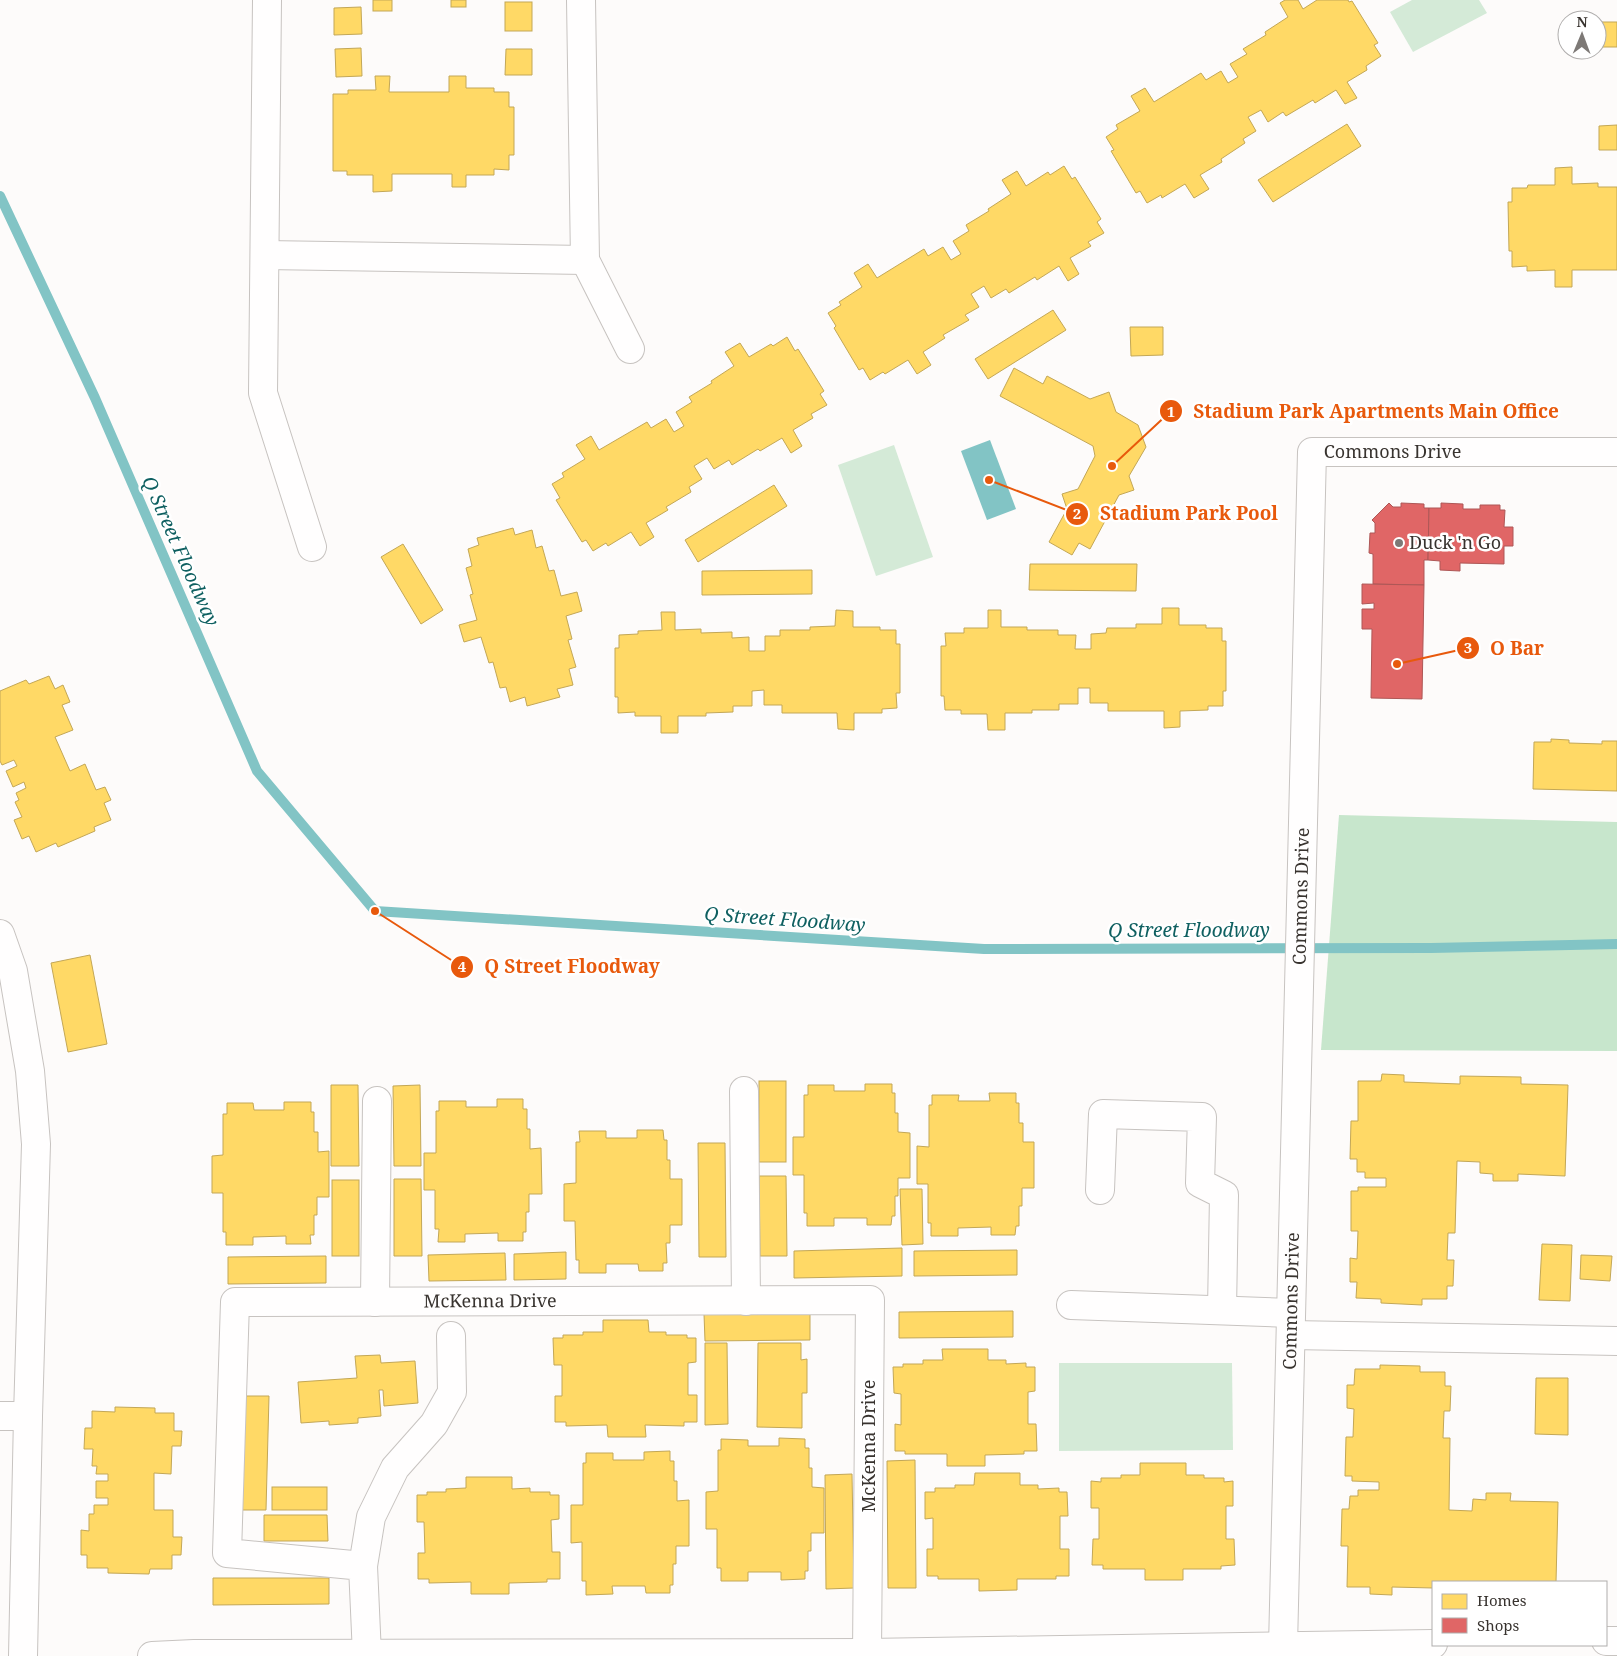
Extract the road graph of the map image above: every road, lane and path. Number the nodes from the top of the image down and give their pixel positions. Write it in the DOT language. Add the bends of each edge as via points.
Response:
graph roads {
  1 [pos="267,0"];
  2 [pos="581,0"];
  3 [pos="264,255"];
  4 [pos="585,260"];
  5 [pos="630,349"];
  6 [pos="1617,452"];
  7 [pos="312,547"];
  8 [pos="0,934"];
  9 [pos="6,972"];
  10 [pos="744,1091"];
  11 [pos="377,1101"];
  12 [pos="1100,1190"];
  13 [pos="746,1301"];
  14 [pos="375,1302"];
  15 [pos="1071,1305"];
  16 [pos="1222,1310"];
  17 [pos="1291,1324"];
  18 [pos="451,1336"];
  19 [pos="1617,1341"];
  20 [pos="0,1416"];
  21 [pos="28,1416"];
  22 [pos="363,1566"];
  23 [pos="1432,1644"];
  24 [pos="1283,1646"];
  25 [pos="867,1653"];
  26 [pos="944,1654"];
  27 [pos="194,1655"];
  28 [pos="367,1655"];
  29 [pos="23,1656"];
  30 [pos="152,1656"];
  1 -- 3 [label="street"];
  2 -- 4 [label="street"];
  3 -- 4 [label="street"];
  3 -- 7 [label="street" via="263,393"];
  4 -- 5 [label="street"];
  6 -- 17 [label="street, Commons Drive" via="1312,452"];
  8 -- 9 [label="street"];
  9 -- 21 [label="street" via="30,1071 36,1144"];
  10 -- 13 [label="street"];
  11 -- 14 [label="street"];
  12 -- 16 [label="street" via="1103,1114 1202,1117 1200,1183 1224,1195"];
  13 -- 14 [label="street, McKenna Drive"];
  13 -- 25 [label="street, McKenna Drive" via="870,1300"];
  14 -- 22 [label="street, McKenna Drive" via="234,1302 227,1553"];
  15 -- 16 [label="street"];
  16 -- 17 [label="street"];
  17 -- 19 [label="street"];
  17 -- 24 [label="street, Commons Drive"];
  18 -- 22 [label="street" via="452,1392 434,1424 395,1468 371,1517"];
  20 -- 21 [label="street"];
  21 -- 29 [label="street"];
  22 -- 28 [label="street"];
  23 -- 24 [label="street"];
  24 -- 26 [label="street"];
  25 -- 26 [label="street"];
  25 -- 28 [label="street"];
  27 -- 28 [label="street"];
  27 -- 30 [label="street"];
}
